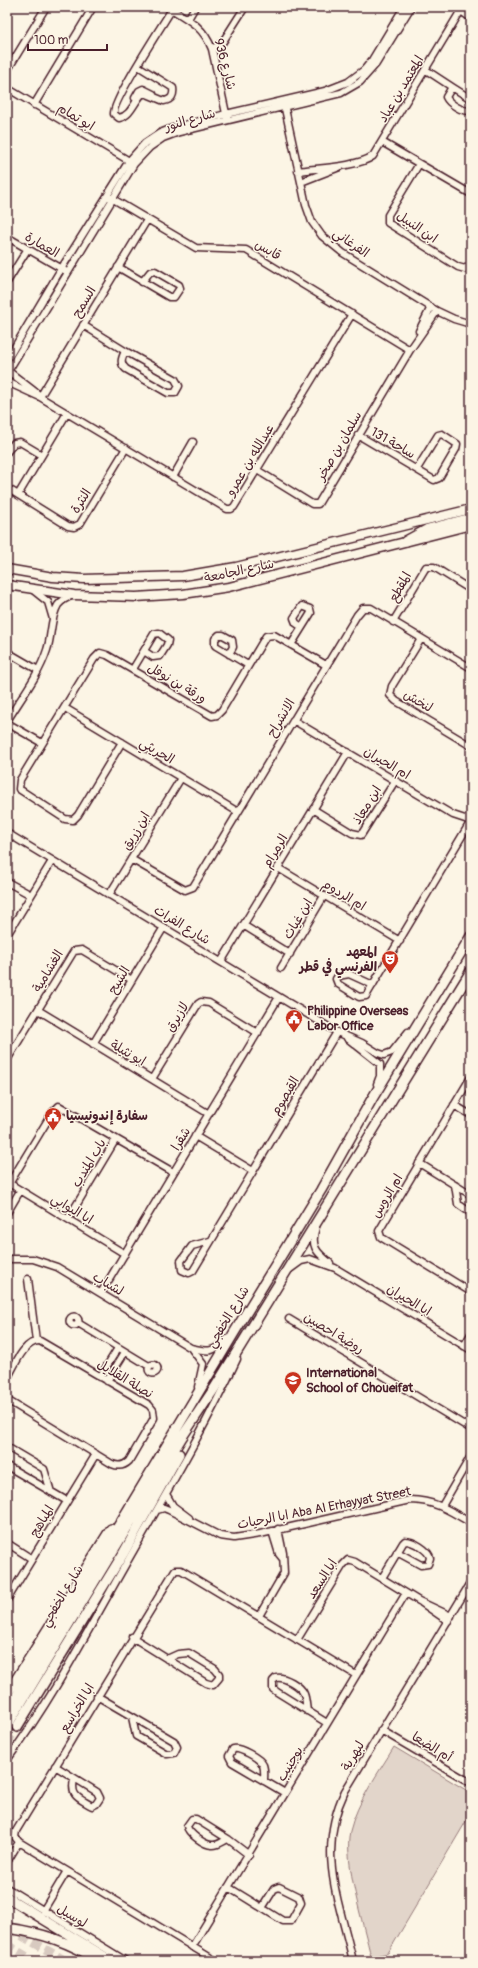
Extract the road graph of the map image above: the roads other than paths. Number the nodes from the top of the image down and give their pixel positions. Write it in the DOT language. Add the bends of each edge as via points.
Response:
graph roads {
  1 [pos="46,7"];
  2 [pos="93,7"];
  3 [pos="195,7"];
  4 [pos="245,7"];
  5 [pos="404,7"];
  6 [pos="411,7"];
  7 [pos="170,8"];
  8 [pos="462,9"];
  9 [pos="471,18"];
  10 [pos="188,19"];
  11 [pos="212,49"];
  12 [pos="138,66"];
  13 [pos="426,70"];
  14 [pos="7,71"];
  15 [pos="452,87"];
  16 [pos="7,88"];
  17 [pos="471,99"];
  18 [pos="34,104"];
  19 [pos="284,104"];
  20 [pos="471,110"];
  21 [pos="226,114"];
  22 [pos="227,121"];
  23 [pos="382,142"];
  24 [pos="131,162"];
  25 [pos="419,164"];
  26 [pos="344,166"];
  27 [pos="298,171"];
  28 [pos="301,182"];
  29 [pos="470,191"];
  30 [pos="110,197"];
  31 [pos="147,220"];
  32 [pos="7,237"];
  33 [pos="27,250"];
  34 [pos="471,264"];
  35 [pos="118,267"];
  36 [pos="64,270"];
  37 [pos="7,282"];
  38 [pos="142,282"];
  39 [pos="431,307"];
  40 [pos="437,311"];
  41 [pos="352,314"];
  42 [pos="471,324"];
  43 [pos="83,325"];
  44 [pos="417,339"];
  45 [pos="410,350"];
  46 [pos="125,351"];
  47 [pos="7,360"];
  48 [pos="7,371"];
  49 [pos="7,382"];
  50 [pos="40,396"];
  51 [pos="67,413"];
  52 [pos="358,435"];
  53 [pos="193,442"];
  54 [pos="126,448"];
  55 [pos="7,452"];
  56 [pos="42,455"];
  57 [pos="257,470"];
  58 [pos="416,470"];
  59 [pos="173,477"];
  60 [pos="7,488"];
  61 [pos="18,495"];
  62 [pos="471,509"];
  63 [pos="471,518"];
  64 [pos="471,525"];
  65 [pos="406,541"];
  66 [pos="7,569"];
  67 [pos="7,585"];
  68 [pos="33,590"];
  69 [pos="471,590"];
  70 [pos="74,595"];
  71 [pos="53,619"];
  72 [pos="392,622"];
  73 [pos="302,627"];
  74 [pos="421,639"];
  75 [pos="291,645"];
  76 [pos="7,652"];
  77 [pos="144,652"];
  78 [pos="229,654"];
  79 [pos="248,665"];
  80 [pos="326,666"];
  81 [pos="471,668"];
  82 [pos="133,669"];
  83 [pos="38,670"];
  84 [pos="65,708"];
  85 [pos="293,720"];
  86 [pos="7,722"];
  87 [pos="122,742"];
  88 [pos="42,743"];
  89 [pos="471,746"];
  90 [pos="348,752"];
  91 [pos="180,778"];
  92 [pos="395,781"];
  93 [pos="313,810"];
  94 [pos="238,812"];
  95 [pos="471,821"];
  96 [pos="7,833"];
  97 [pos="131,859"];
  98 [pos="52,860"];
  99 [pos="278,868"];
  100 [pos="7,882"];
  101 [pos="109,894"];
  102 [pos="31,896"];
  103 [pos="324,896"];
  104 [pos="243,925"];
  105 [pos="164,927"];
  106 [pos="7,935"];
  107 [pos="471,936"];
  108 [pos="400,941"];
  109 [pos="290,954"];
  110 [pos="221,962"];
  111 [pos="281,968"];
  112 [pos="471,971"];
  113 [pos="132,980"];
  114 [pos="373,985"];
  115 [pos="279,997"];
  116 [pos="38,1010"];
  117 [pos="423,1015"];
  118 [pos="337,1032"];
  119 [pos="258,1033"];
  120 [pos="346,1037"];
  121 [pos="93,1044"];
  122 [pos="7,1060"];
  123 [pos="471,1077"];
  124 [pos="152,1079"];
  125 [pos="372,1099"];
  126 [pos="454,1105"];
  127 [pos="209,1114"];
  128 [pos="471,1115"];
  129 [pos="195,1136"];
  130 [pos="116,1138"];
  131 [pos="419,1163"];
  132 [pos="253,1171"];
  133 [pos="174,1172"];
  134 [pos="8,1183"];
  135 [pos="454,1185"];
  136 [pos="20,1191"];
  137 [pos="471,1195"];
  138 [pos="7,1213"];
  139 [pos="471,1213"];
  140 [pos="68,1219"];
  141 [pos="319,1219"];
  142 [pos="210,1241"];
  143 [pos="125,1254"];
  144 [pos="7,1259"];
  145 [pos="336,1268"];
  146 [pos="283,1275"];
  147 [pos="28,1280"];
  148 [pos="471,1292"];
  149 [pos="101,1293"];
  150 [pos="289,1319"];
  151 [pos="78,1323"];
  152 [pos="234,1333"];
  153 [pos="471,1334"];
  154 [pos="244,1340"];
  155 [pos="36,1341"];
  156 [pos="468,1347"];
  157 [pos="118,1348"];
  158 [pos="192,1348"];
  159 [pos="124,1352"];
  160 [pos="148,1366"];
  161 [pos="100,1377"];
  162 [pos="7,1379"];
  163 [pos="107,1381"];
  164 [pos="214,1389"];
  165 [pos="195,1397"];
  166 [pos="7,1400"];
  167 [pos="471,1428"];
  168 [pos="7,1447"];
  169 [pos="96,1454"];
  170 [pos="471,1456"];
  171 [pos="7,1466"];
  172 [pos="145,1481"];
  173 [pos="47,1482"];
  174 [pos="40,1485"];
  175 [pos="51,1492"];
  176 [pos="166,1494"];
  177 [pos="67,1501"];
  178 [pos="442,1506"];
  179 [pos="157,1510"];
  180 [pos="471,1523"];
  181 [pos="202,1527"];
  182 [pos="275,1530"];
  183 [pos="7,1543"];
  184 [pos="18,1550"];
  185 [pos="8,1552"];
  186 [pos="397,1552"];
  187 [pos="32,1559"];
  188 [pos="382,1578"];
  189 [pos="471,1582"];
  190 [pos="406,1592"];
  191 [pos="7,1600"];
  192 [pos="259,1616"];
  193 [pos="449,1618"];
  194 [pos="132,1637"];
  195 [pos="297,1640"];
  196 [pos="167,1659"];
  197 [pos="356,1675"];
  198 [pos="7,1694"];
  199 [pos="97,1696"];
  200 [pos="307,1711"];
  201 [pos="7,1712"];
  202 [pos="132,1717"];
  203 [pos="327,1723"];
  204 [pos="7,1726"];
  205 [pos="17,1727"];
  206 [pos="382,1730"];
  207 [pos="7,1760"];
  208 [pos="55,1766"];
  209 [pos="74,1779"];
  210 [pos="264,1781"];
  211 [pos="471,1783"];
  212 [pos="285,1794"];
  213 [pos="228,1839"];
  214 [pos="19,1842"];
  215 [pos="249,1855"];
  216 [pos="7,1862"];
  217 [pos="67,1871"];
  218 [pos="228,1887"];
  219 [pos="7,1888"];
  220 [pos="7,1897"];
  221 [pos="262,1908"];
  222 [pos="43,1911"];
  223 [pos="7,1928"];
  224 [pos="192,1947"];
  225 [pos="100,1961"];
  226 [pos="112,1961"];
  227 [pos="126,1961"];
  228 [pos="216,1961"];
  229 [pos="353,1961"];
  1 -- 14 [label="street"];
  2 -- 18 [label="street"];
  3 -- 10 [label="street"];
  4 -- 11 [label="street" via="222,43"];
  5 -- 19 [label="street, شارع النور" via="372,60 356,77 339,87"];
  6 -- 19 [label="street, شارع النور" via="376,64 360,82 341,93"];
  7 -- 10 [label="street, شارع 936"];
  7 -- 12 [label="street"];
  8 -- 9 [label="street"];
  8 -- 13 [label="street, المعتمد بن عباد"];
  10 -- 11 [label="street, شارع 936" via="205,34"];
  11 -- 21 [label="street, شارع 936"];
  12 -- 12 [label="street" via="113,110 119,118 129,110 141,89 146,89 164,101 171,98 172,88"];
  13 -- 15 [label="street"];
  13 -- 23 [label="street, المعتمد بن عباد"];
  15 -- 17 [label="street"];
  15 -- 20 [label="street" via="446,97 448,101 464,110"];
  16 -- 18 [label="street, ابو تمام"];
  18 -- 24 [label="street, ابو تمام"];
  19 -- 21 [label="street, شارع النور"];
  19 -- 22 [label="street, شارع النور"];
  19 -- 27 [label="street, الفرغاني"];
  21 -- 22 [label="street, شارع 936"];
  21 -- 24 [label="street, شارع النور" via="160,133 145,143"];
  22 -- 24 [label="street, شارع النور" via="163,138"];
  23 -- 25 [label="street"];
  23 -- 26 [label="street, المعتمد بن عباد" via="369,159"];
  24 -- 30 [label="street, شارع النور"];
  25 -- 29 [label="street"];
  25 -- 34 [label="street, ابن النبيل" via="388,215 388,223 458,267 465,268"];
  26 -- 27 [label="street, المعتمد بن عباد"];
  26 -- 28 [label="street, المعتمد بن عباد"];
  27 -- 28 [label="street, الفرغاني"];
  28 -- 39 [label="street, الفرغاني" via="312,222 327,241"];
  30 -- 31 [label="street, قابس"];
  30 -- 36 [label="street, شارع النور"];
  31 -- 35 [label="street, السمح"];
  31 -- 41 [label="street, قابس" via="196,248 246,250"];
  32 -- 33 [label="street, العمارة"];
  33 -- 36 [label="street, العمارة"];
  33 -- 37 [label="street"];
  35 -- 38 [label="street"];
  35 -- 43 [label="street, السمح"];
  36 -- 47 [label="street, شارع النور"];
  36 -- 48 [label="street, شارع النور"];
  38 -- 38 [label="street" via="171,298 180,288 155,271 150,272"];
  39 -- 40 [label="street, الفرغاني"];
  39 -- 44 [label="street, سلمان بن صخر"];
  40 -- 42 [label="street, الفرغاني"];
  40 -- 44 [label="street, سلمان بن صخر"];
  41 -- 45 [label="street, قابس"];
  41 -- 57 [label="street, عبدالله بن عمرو"];
  43 -- 46 [label="street"];
  43 -- 50 [label="street, السمح"];
  44 -- 45 [label="street, سلمان بن صخر"];
  45 -- 52 [label="street, سلمان بن صخر"];
  46 -- 46 [label="street" via="121,361 126,369 168,393 175,393 178,390 179,386 175,379"];
  48 -- 50 [label="street, عبدالله بن عمرو"];
  49 -- 50 [label="street, عبدالله بن عمرو"];
  50 -- 51 [label="street, عبدالله بن عمرو"];
  51 -- 54 [label="street, عبدالله بن عمرو"];
  51 -- 56 [label="street"];
  52 -- 57 [label="street, سلمان بن صخر" via="318,504 312,504"];
  52 -- 58 [label="street, ساحة 131"];
  53 -- 59 [label="street"];
  54 -- 59 [label="street, عبدالله بن عمرو"];
  54 -- 61 [label="street, النثرة" via="77,526 68,526"];
  55 -- 56 [label="street" via="14,443 20,442"];
  56 -- 61 [label="street"];
  57 -- 59 [label="street, عبدالله بن عمرو" via="231,510"];
  58 -- 58 [label="street, ساحة 131" via="433,480 438,479 456,449 456,444 442,434 438,435"];
  60 -- 61 [label="street, النثرة"];
  62 -- 66 [label="main road, شارع الجامعة" via="236,566 183,576 84,579 52,577"];
  63 -- 65 [label="highway" via="428,529"];
  64 -- 65 [label="main road, شارع الجامعة"];
  65 -- 70 [label="main road, شارع الجامعة" via="223,588 136,598"];
  67 -- 68 [label="main road, شارع الجامعة"];
  68 -- 70 [label="main road, شارع الجامعة"];
  68 -- 71 [label="street" via="48,602"];
  69 -- 72 [label="street, المقطع" via="434,567 426,567"];
  70 -- 71 [label="street" via="60,602"];
  71 -- 83 [label="street" via="47,650"];
  72 -- 74 [label="street, الانشراح"];
  72 -- 80 [label="street, الانشراح" via="371,608 363,608 356,615"];
  73 -- 75 [label="street"];
  74 -- 81 [label="street, الانشراح"];
  74 -- 89 [label="street, لنخش" via="392,686 390,696"];
  75 -- 79 [label="street, ورقة بن نوفل" via="274,635 266,636"];
  75 -- 80 [label="street, ورقة بن نوفل"];
  76 -- 83 [label="street"];
  77 -- 82 [label="street"];
  78 -- 79 [label="street"];
  79 -- 82 [label="street, ورقة بن نوفل" via="222,710 214,716 206,714"];
  80 -- 85 [label="street, الانشراح"];
  82 -- 84 [label="street, ورقة بن نوفل" via="105,653 98,654"];
  83 -- 86 [label="street"];
  84 -- 87 [label="street, الحريثي"];
  84 -- 88 [label="street, ورقة بن نوفل"];
  85 -- 90 [label="street, ام الحيران"];
  85 -- 94 [label="street, الانشراح"];
  86 -- 88 [label="street"];
  87 -- 88 [label="street, ورقة بن نوفل" via="76,818 69,820 18,787"];
  87 -- 91 [label="street, الحريثي"];
  90 -- 92 [label="street, ام الحيران"];
  90 -- 93 [label="street, الرمرام"];
  91 -- 94 [label="street, الحريثي"];
  91 -- 97 [label="street, ابن زريق"];
  92 -- 93 [label="street, ابن معاذ" via="361,835 352,833"];
  92 -- 95 [label="street, ام الحيران" via="456,817"];
  93 -- 99 [label="street, الرمرام"];
  94 -- 97 [label="street, الانشراح" via="190,889 182,888"];
  95 -- 108 [label="street"];
  96 -- 98 [label="street, شارع الفرات"];
  97 -- 101 [label="street, ابن زريق"];
  98 -- 101 [label="street, شارع الفرات"];
  98 -- 102 [label="street"];
  99 -- 103 [label="street, ام الردوم"];
  99 -- 104 [label="street, الرمرام"];
  100 -- 102 [label="street"];
  101 -- 105 [label="street, شارع الفرات"];
  102 -- 106 [label="street"];
  103 -- 108 [label="street, ام الردوم"];
  103 -- 109 [label="street, ابن غياث"];
  104 -- 109 [label="street, ابن غياث"];
  104 -- 110 [label="street, الرمرام"];
  105 -- 110 [label="street, شارع الفرات"];
  105 -- 113 [label="street, الشيح"];
  107 -- 117 [label="highway, شارع الخفجي"];
  108 -- 114 [label="street"];
  109 -- 111 [label="street, ابن غياث"];
  110 -- 115 [label="street, شارع الفرات"];
  112 -- 141 [label="highway, شارع الخفجي"];
  113 -- 116 [label="street, الغشامية" via="82,950 76,949 71,953"];
  113 -- 121 [label="street, الشيح"];
  114 -- 114 [label="street" via="348,974 336,979 338,984 361,998 366,996"];
  115 -- 118 [label="street, شارع الفرات"];
  115 -- 119 [label="street, شقرا"];
  116 -- 121 [label="street, ابو نثيلة"];
  116 -- 122 [label="street, الغشامية"];
  117 -- 120 [label="street, شارع الفرات" via="389,1054 378,1053"];
  117 -- 125 [label="highway, شارع الخفجي"];
  118 -- 120 [label="street, شارع الفرات"];
  118 -- 132 [label="street, القيصوم"];
  119 -- 124 [label="street, لازيرق" via="209,1003 201,1002"];
  119 -- 127 [label="street, شقرا"];
  120 -- 125 [label="street, شارع الفرات" via="380,1064 380,1076"];
  121 -- 124 [label="street, ابو نثيلة"];
  123 -- 126 [label="street, ام الروس"];
  124 -- 127 [label="street, ابو نثيلة"];
  125 -- 152 [label="highway, شارع الخفجي" via="321,1190"];
  126 -- 128 [label="street"];
  126 -- 131 [label="street, ام الروس"];
  127 -- 129 [label="street, شقرا"];
  129 -- 132 [label="street"];
  129 -- 133 [label="street, شقرا"];
  130 -- 133 [label="street"];
  130 -- 134 [label="street" via="64,1107 58,1107"];
  130 -- 140 [label="street, باب المندب"];
  131 -- 135 [label="street"];
  131 -- 148 [label="street, ام الروس" via="380,1228 380,1234 384,1239"];
  132 -- 142 [label="street, القيصوم"];
  133 -- 143 [label="street, شقرا"];
  134 -- 136 [label="street, ابا اليوابي"];
  135 -- 137 [label="street"];
  135 -- 139 [label="street" via="458,1204"];
  136 -- 138 [label="street"];
  136 -- 140 [label="street, ابا اليوابي"];
  140 -- 143 [label="street, ابا اليوابي"];
  141 -- 145 [label="street, ابا الحيران" via="314,1240 316,1251"];
  141 -- 146 [label="highway, شارع الخفجي"];
  142 -- 142 [label="street, القيصوم" via="194,1244 189,1248 181,1261 182,1270 189,1273 193,1271"];
  143 -- 149 [label="street, شقرا"];
  144 -- 149 [label="street, لشباب" via="22,1258 45,1262"];
  145 -- 146 [label="street, ابا الحيران" via="310,1259 301,1261"];
  145 -- 156 [label="street, ابا الحيران"];
  146 -- 154 [label="highway, شارع الخفجي"];
  147 -- 155 [label="street"];
  149 -- 158 [label="street, لشباب"];
  150 -- 167 [label="street, روضة احصين"];
  151 -- 157 [label="street"];
  152 -- 158 [label="street, لشباب" via="212,1351"];
  152 -- 165 [label="highway, شارع الخفجي"];
  153 -- 156 [label="street"];
  154 -- 164 [label="highway, شارع الخفجي"];
  154 -- 176 [label="street, شارع الخفجي" via="226,1382"];
  155 -- 161 [label="street, نصلة القلايل" via="41,1341"];
  155 -- 162 [label="street" via="27,1345"];
  157 -- 159 [label="street"];
  157 -- 161 [label="street"];
  158 -- 165 [label="street, لشباب" via="204,1364"];
  159 -- 160 [label="street"];
  159 -- 163 [label="street"];
  161 -- 163 [label="street, نصلة القلايل"];
  163 -- 169 [label="street, نصلة القلايل" via="151,1407 154,1418 132,1458 126,1464 115,1465"];
  164 -- 204 [label="highway, شارع الخفجي" via="182,1437"];
  164 -- 205 [label="highway" via="123,1554"];
  165 -- 172 [label="highway, شارع الخفجي"];
  166 -- 169 [label="street, نصلة القلايل"];
  168 -- 173 [label="street" via="44,1470"];
  169 -- 177 [label="street, المباهج"];
  170 -- 178 [label="street"];
  171 -- 174 [label="street"];
  172 -- 198 [label="highway" via="116,1520"];
  172 -- 201 [label="highway, شارع الخفجي"];
  173 -- 174 [label="street"];
  173 -- 175 [label="street"];
  174 -- 175 [label="street"];
  175 -- 177 [label="street"];
  176 -- 179 [label="street, شارع الخفجي"];
  176 -- 181 [label="street" via="172,1506"];
  177 -- 187 [label="street, المباهج"];
  178 -- 180 [label="street, ابا الرحيات Aba Al Erhayyat Street"];
  178 -- 182 [label="street, ابا الرحيات Aba Al Erhayyat Street" via="425,1501 403,1500"];
  179 -- 181 [label="street" via="164,1508"];
  179 -- 207 [label="street, شارع الخفجي" via="25,1736"];
  181 -- 182 [label="street, ابا الرحيات Aba Al Erhayyat Street" via="227,1538"];
  182 -- 192 [label="street" via="285,1568 283,1577"];
  183 -- 184 [label="street"];
  184 -- 185 [label="street"];
  184 -- 187 [label="street"];
  186 -- 186 [label="street" via="421,1566 428,1564 430,1558 428,1552 408,1541 403,1543"];
  186 -- 188 [label="street"];
  187 -- 191 [label="street, المباهج"];
  188 -- 190 [label="street, ابا السعد"];
  188 -- 195 [label="street, ابا السعد" via="352,1561 345,1562"];
  189 -- 193 [label="street, لبهرية"];
  190 -- 193 [label="street, ابا السعد"];
  190 -- 197 [label="street, بوجنيب"];
  192 -- 194 [label="street, ابا الخراسع" via="177,1569 170,1575"];
  192 -- 195 [label="street, ابا الخراسع"];
  193 -- 206 [label="street, لبهرية"];
  194 -- 196 [label="street"];
  194 -- 199 [label="street, ابا الخراسع"];
  195 -- 197 [label="street, ابا الخراسع"];
  196 -- 196 [label="street" via="189,1653 215,1669 219,1678 210,1685"];
  197 -- 203 [label="street, بوجنيب"];
  199 -- 202 [label="street"];
  199 -- 208 [label="street, ابا الخراسع"];
  200 -- 200 [label="street" via="301,1689 283,1678 276,1678 273,1681 273,1689"];
  200 -- 203 [label="street"];
  202 -- 202 [label="street" via="138,1738 167,1754 174,1753 177,1747 174,1741"];
  203 -- 212 [label="street, بوجنيب"];
  206 -- 211 [label="street, أم الضعا"];
  206 -- 229 [label="street, لبهرية" via="345,1791 331,1830 331,1872"];
  208 -- 209 [label="street"];
  208 -- 214 [label="street, ابا الخراسع" via="15,1832"];
  209 -- 209 [label="street" via="72,1790 75,1796 92,1806 96,1804 100,1799 99,1794"];
  210 -- 210 [label="street" via="264,1766 260,1761 240,1748 233,1749 229,1756 232,1762"];
  210 -- 212 [label="street"];
  212 -- 215 [label="street, بوجنيب"];
  213 -- 213 [label="street" via="217,1845 209,1844 190,1833 188,1822 196,1819"];
  213 -- 215 [label="street"];
  214 -- 216 [label="street"];
  214 -- 217 [label="street"];
  215 -- 218 [label="street, بوجنيب"];
  217 -- 222 [label="street"];
  217 -- 224 [label="street"];
  218 -- 221 [label="street"];
  218 -- 224 [label="street, بوجنيب"];
  219 -- 222 [label="street, لوسيل"];
  220 -- 226 [label="highway"];
  221 -- 221 [label="street" via="278,1887 299,1897 302,1903 289,1922"];
  222 -- 227 [label="street, لوسيل"];
  223 -- 225 [label="highway" via="53,1937 77,1947"];
  224 -- 228 [label="street"];
}
